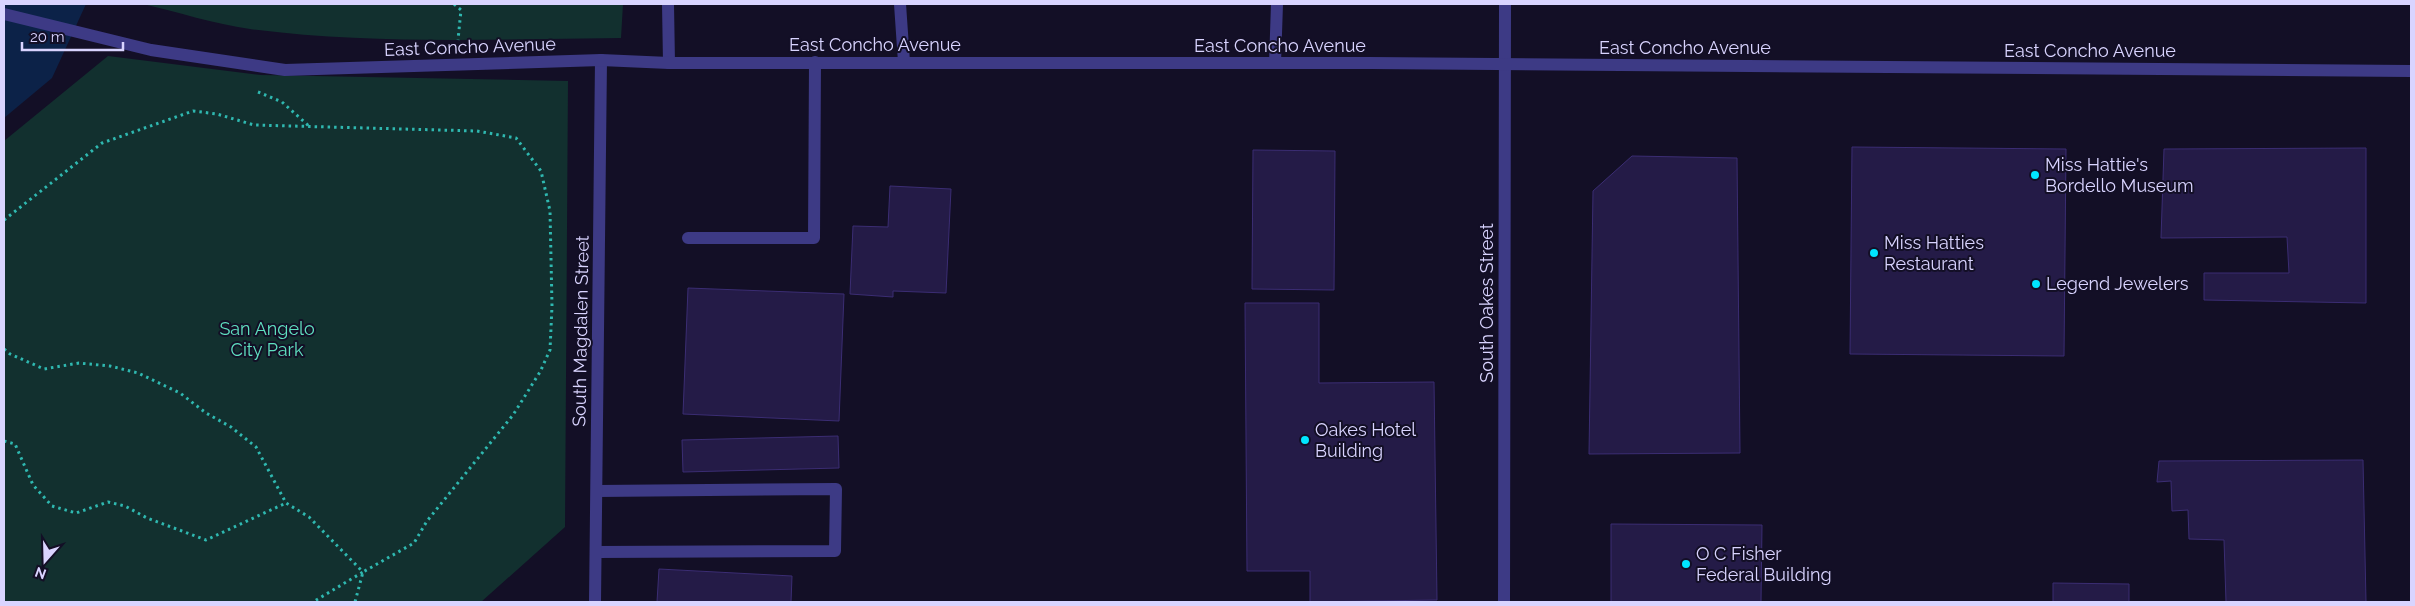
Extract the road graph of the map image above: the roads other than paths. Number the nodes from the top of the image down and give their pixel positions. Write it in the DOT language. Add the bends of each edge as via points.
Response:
graph roads {
  1 [pos="668,4"];
  2 [pos="900,4"];
  3 [pos="1276,4"];
  4 [pos="1505,4"];
  5 [pos="4,14"];
  6 [pos="600,60"];
  7 [pos="815,62"];
  8 [pos="904,62"];
  9 [pos="669,63"];
  10 [pos="1275,63"];
  11 [pos="1505,64"];
  12 [pos="2411,71"];
  13 [pos="688,238"];
  14 [pos="597,491"];
  15 [pos="596,552"];
  16 [pos="596,602"];
  17 [pos="1504,602"];
  1 -- 9 [label="street"];
  2 -- 8 [label="street"];
  3 -- 10 [label="street"];
  4 -- 11 [label="street, South Oakes Street"];
  5 -- 6 [label="street, East Concho Avenue" via="151,50 285,70"];
  6 -- 9 [label="street, East Concho Avenue"];
  6 -- 14 [label="street, South Magdalen Street"];
  7 -- 8 [label="street, East Concho Avenue"];
  7 -- 9 [label="street, East Concho Avenue"];
  7 -- 13 [label="street" via="814,238"];
  8 -- 10 [label="street, East Concho Avenue"];
  10 -- 11 [label="street, East Concho Avenue"];
  11 -- 12 [label="street, East Concho Avenue"];
  11 -- 17 [label="street, South Oakes Street"];
  14 -- 15 [label="street, South Magdalen Street"];
  14 -- 15 [label="street" via="836,489 835,551"];
  15 -- 16 [label="street, South Magdalen Street"];
}
